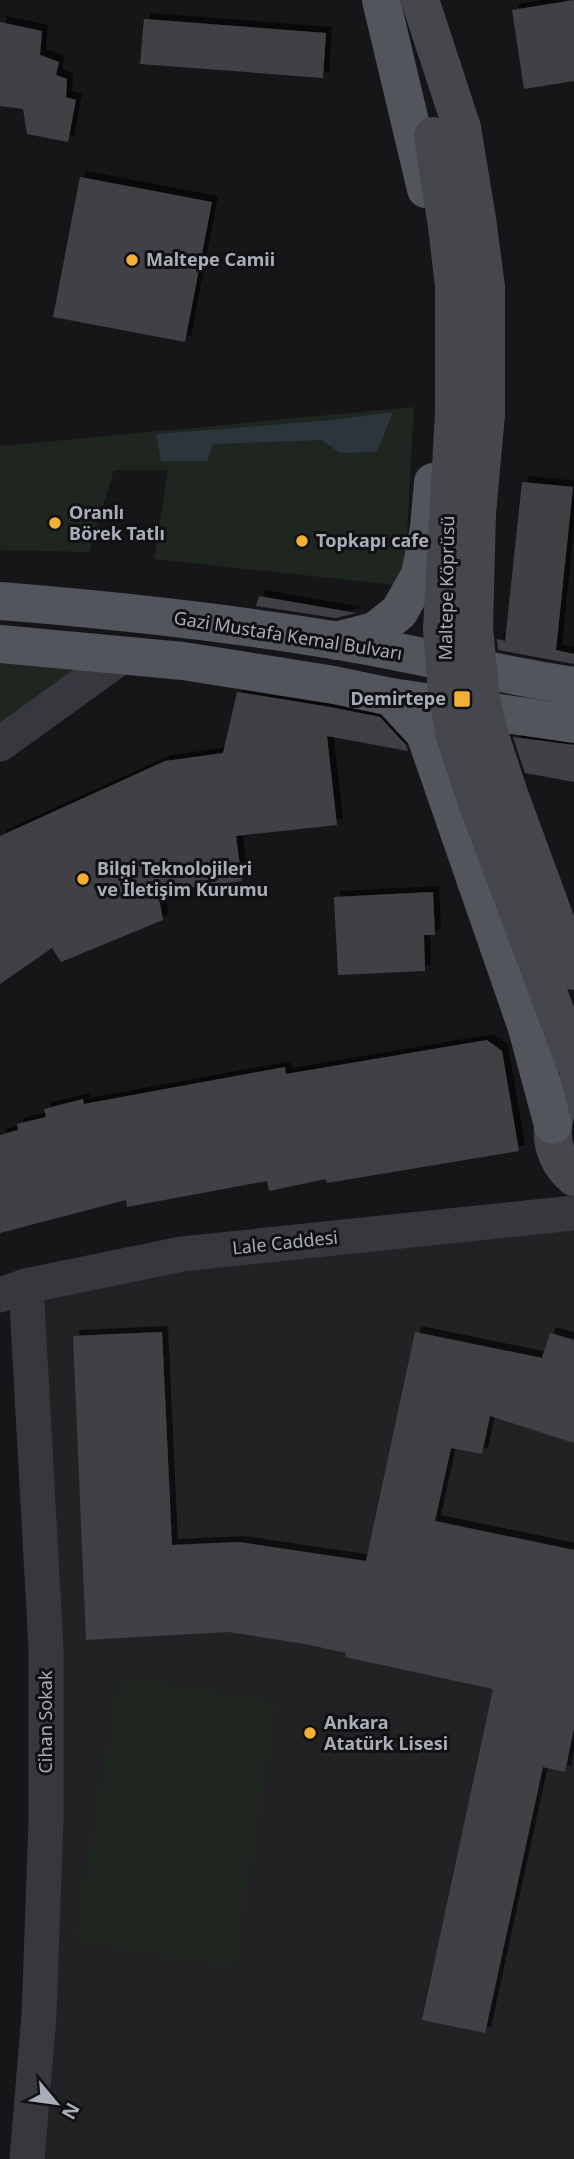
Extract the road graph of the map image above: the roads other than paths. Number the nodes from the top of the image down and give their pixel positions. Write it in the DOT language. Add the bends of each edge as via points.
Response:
graph roads {
  1 [pos="382,0"];
  2 [pos="420,0"];
  3 [pos="447,132"];
  4 [pos="0,601"];
  5 [pos="336,641"];
  6 [pos="0,644"];
  7 [pos="122,656"];
  8 [pos="574,686"];
  9 [pos="391,697"];
  10 [pos="574,724"];
  11 [pos="0,744"];
  12 [pos="574,971"];
  13 [pos="574,1061"];
  14 [pos="574,1088"];
  15 [pos="552,1125"];
  16 [pos="574,1177"];
  17 [pos="574,1213"];
  18 [pos="13,1291"];
  19 [pos="27,2159"];
  1 -- 3 [label="main road"];
  1 -- 5 [label="main road" via="436,229 441,396 420,575 399,612 383,625"];
  2 -- 3 [label="main road"];
  3 -- 12 [label="main road, Maltepe Köprüsü, bridge" via="477,219 486,287 486,415 474,629 481,699 508,791"];
  3 -- 13 [label="main road, Maltepe Köprüsü, bridge" via="447,226 454,286 454,412 442,629 447,692 455,736 478,806"];
  4 -- 5 [label="main road, Gazi Mustafa Kemal Bulvarı" via="188,618"];
  5 -- 8 [label="main road, Gazi Mustafa Kemal Bulvarı"];
  6 -- 7 [label="main road"];
  7 -- 9 [label="main road" via="183,661"];
  7 -- 11 [label="street"];
  9 -- 10 [label="main road"];
  9 -- 15 [label="main road" via="425,734 527,1028"];
  14 -- 15 [label="main road" via="557,1109"];
  15 -- 16 [label="main road" via="558,1158"];
  17 -- 18 [label="street, Lale Caddesi" via="182,1254"];
  18 -- 19 [label="street, Cihan Sokak" via="46,1648 46,1819"];
}
